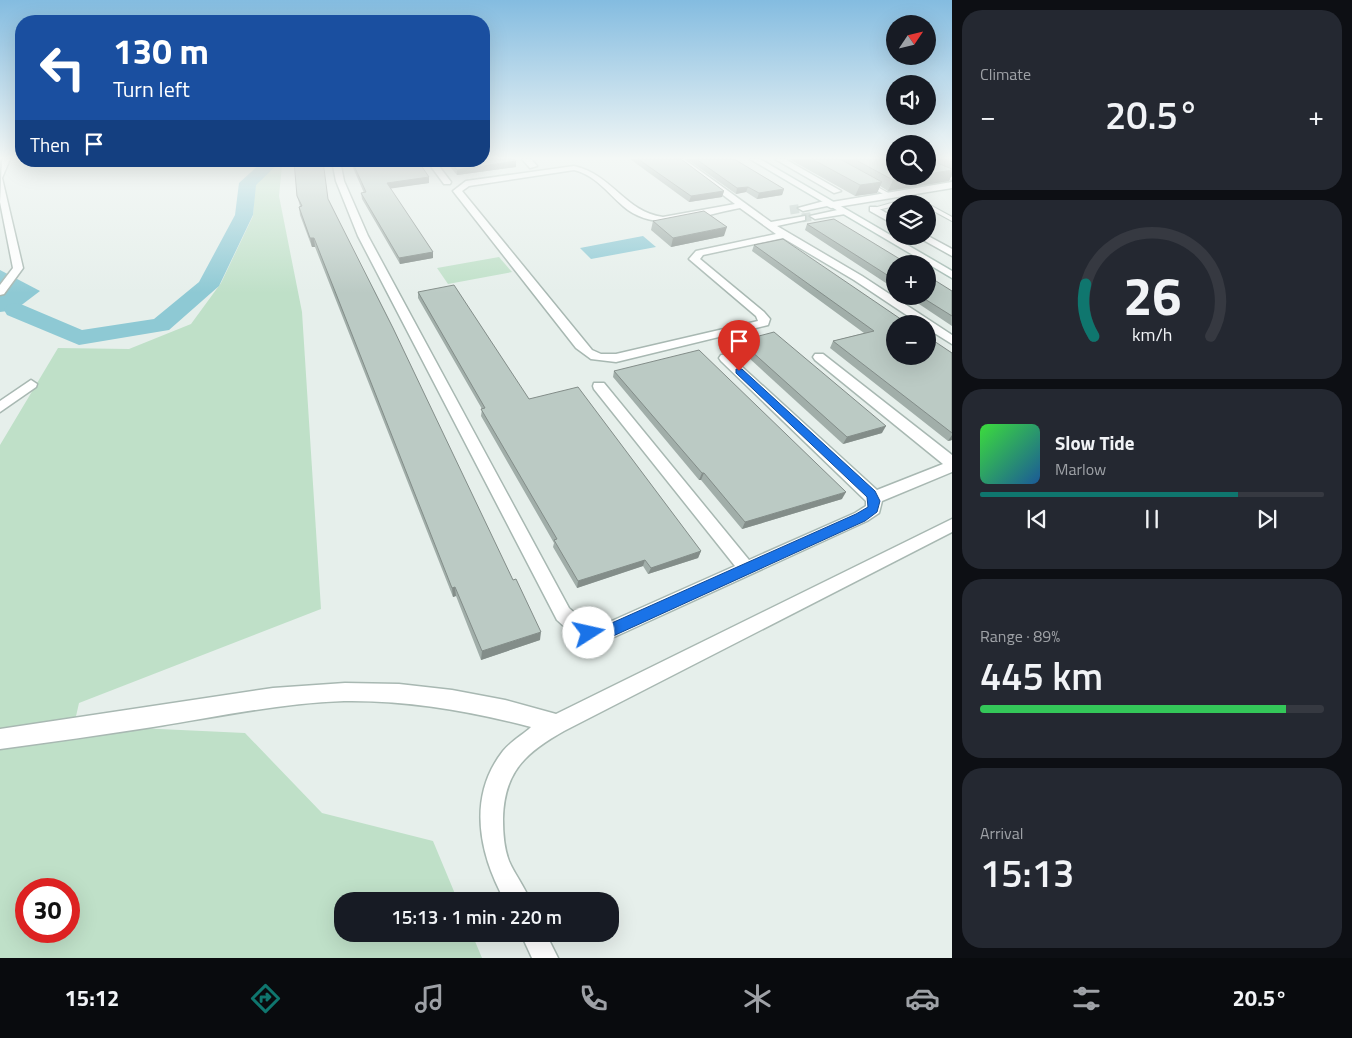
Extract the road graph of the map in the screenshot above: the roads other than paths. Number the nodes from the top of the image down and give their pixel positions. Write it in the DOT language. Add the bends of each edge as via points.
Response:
graph roads {
  1 [pos="5,204"];
  2 [pos="349,204"];
  3 [pos="467,204"];
  4 [pos="628,204"];
  5 [pos="829,204"];
  6 [pos="742,205"];
  7 [pos="886,206"];
  8 [pos="873,209"];
  9 [pos="936,210"];
  10 [pos="842,212"];
  11 [pos="773,213"];
  12 [pos="757,216"];
  13 [pos="815,216"];
  14 [pos="886,217"];
  15 [pos="952,219"];
  16 [pos="769,225"];
  17 [pos="786,235"];
  18 [pos="936,244"];
  19 [pos="952,253"];
  20 [pos="952,275"];
  21 [pos="0,292"];
  22 [pos="952,340"];
  23 [pos="819,357"];
  24 [pos="725,358"];
  25 [pos="32,384"];
  26 [pos="599,386"];
  27 [pos="0,408"];
  28 [pos="952,465"];
  29 [pos="874,498"];
  30 [pos="952,525"];
  31 [pos="746,568"];
  32 [pos="558,724"];
  33 [pos="0,739"];
  34 [pos="514,892"];
  35 [pos="537,942"];
  36 [pos="545,958"];
  1 -- 21 [label="street" via="18,268"];
  2 -- 31 [label="street" via="363,236 567,619 583,632 606,632"];
  3 -- 17 [label="street" via="580,345 594,357 616,358 761,325 764,321 760,314 694,258 700,253"];
  4 -- 6 [label="street" via="640,215 663,220"];
  5 -- 10 [label="street"];
  5 -- 16 [label="street"];
  6 -- 12 [label="street"];
  7 -- 8 [label="lane"];
  8 -- 14 [label="street"];
  9 -- 15 [label="lane"];
  10 -- 13 [label="street"];
  10 -- 20 [label="street"];
  11 -- 12 [label="street"];
  12 -- 16 [label="street"];
  16 -- 17 [label="street"];
  17 -- 22 [label="street"];
  18 -- 19 [label="street"];
  23 -- 28 [label="street"];
  24 -- 29 [label="street"];
  25 -- 27 [label="street"];
  26 -- 31 [label="street"];
  28 -- 29 [label="street"];
  29 -- 31 [label="street" via="873,509 861,517"];
  30 -- 32 [label="street"];
  32 -- 33 [label="street" via="510,709 469,701 409,694 345,692 263,697"];
  32 -- 34 [label="street" via="518,750 496,789 491,831 496,854"];
  35 -- 36 [label="street"];
}
